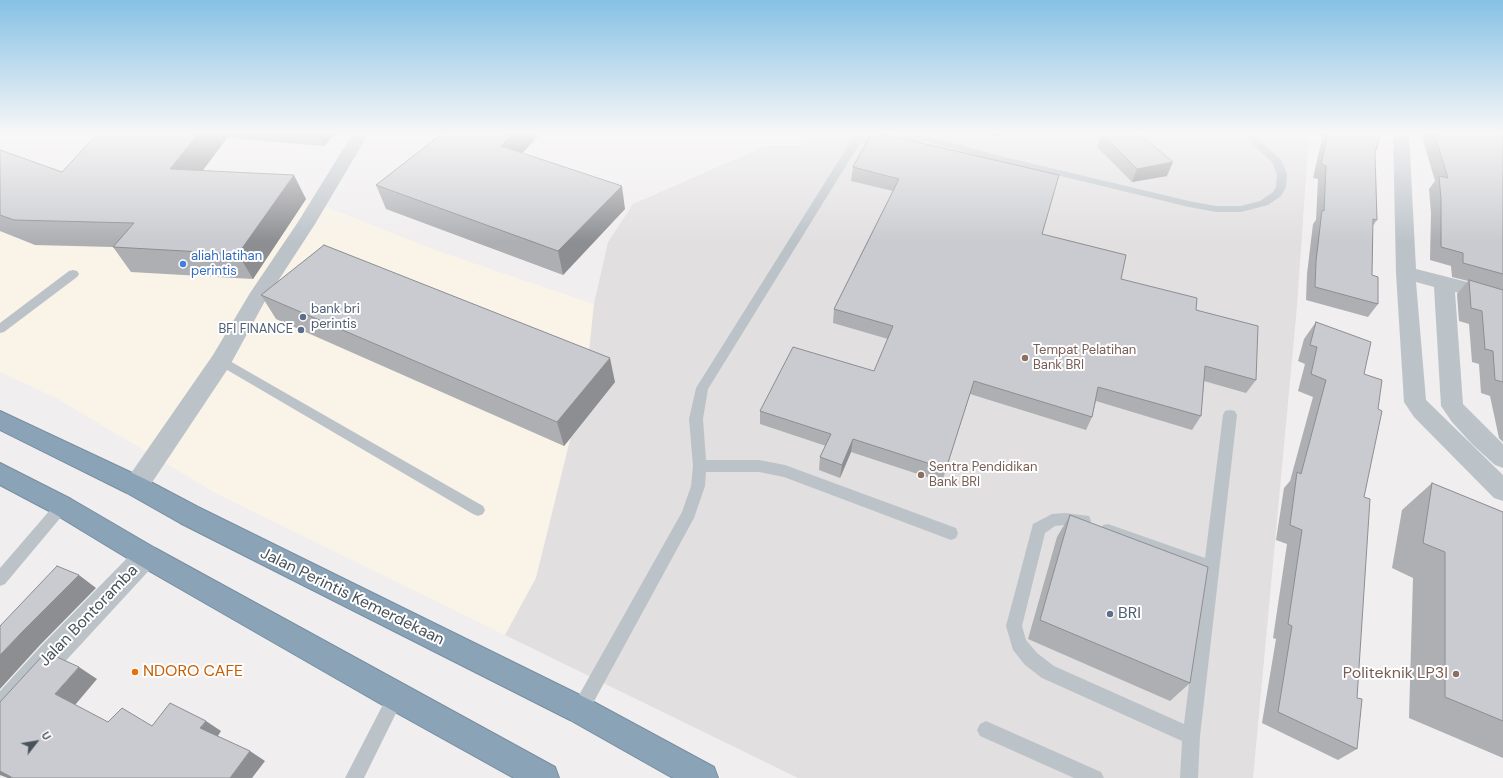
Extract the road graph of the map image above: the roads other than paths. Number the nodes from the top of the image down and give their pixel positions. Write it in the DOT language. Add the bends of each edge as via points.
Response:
graph roads {
  1 [pos="339,169"];
  2 [pos="838,169"];
  3 [pos="1045,169"];
  4 [pos="1281,169"];
  5 [pos="1402,169"];
  6 [pos="1406,273"];
  7 [pos="74,274"];
  8 [pos="1444,283"];
  9 [pos="1503,298"];
  10 [pos="0,328"];
  11 [pos="221,361"];
  12 [pos="1230,415"];
  13 [pos="0,420"];
  14 [pos="1503,458"];
  15 [pos="700,466"];
  16 [pos="0,473"];
  17 [pos="136,486"];
  18 [pos="1503,491"];
  19 [pos="62,506"];
  20 [pos="478,510"];
  21 [pos="951,533"];
  22 [pos="146,556"];
  23 [pos="1212,566"];
  24 [pos="0,579"];
  25 [pos="396,697"];
  26 [pos="580,710"];
  27 [pos="0,713"];
  28 [pos="986,730"];
  29 [pos="1191,736"];
  30 [pos="354,778"];
  31 [pos="544,778"];
  32 [pos="703,778"];
  33 [pos="1096,778"];
  34 [pos="1189,778"];
  1 -- 11 [label="street" via="257,298"];
  2 -- 15 [label="lane" via="702,388 696,419"];
  3 -- 4 [label="lane" via="1190,204 1241,209 1264,203 1277,194 1281,187"];
  5 -- 6 [label="street"];
  6 -- 8 [label="street"];
  6 -- 18 [label="street" via="1415,402"];
  7 -- 10 [label="lane"];
  8 -- 9 [label="street"];
  8 -- 14 [label="street" via="1452,406"];
  11 -- 17 [label="street"];
  11 -- 20 [label="lane"];
  12 -- 23 [label="lane"];
  13 -- 17 [label="highway, Jalan Perintis Kemerdekaan"];
  15 -- 21 [label="lane" via="759,466 785,471"];
  15 -- 26 [label="lane" via="698,486 689,514"];
  16 -- 19 [label="highway"];
  17 -- 26 [label="highway, Jalan Perintis Kemerdekaan" via="188,515"];
  19 -- 22 [label="highway"];
  19 -- 24 [label="lane"];
  22 -- 25 [label="highway"];
  22 -- 27 [label="street, Jalan Bontoramba" via="50,656"];
  23 -- 29 [label="lane"];
  23 -- 29 [label="lane" via="1083,521 1052,520 1038,529 1014,626 1019,644 1031,659 1048,672"];
  25 -- 30 [label="lane"];
  25 -- 31 [label="highway"];
  26 -- 32 [label="highway, Jalan Perintis Kemerdekaan"];
  28 -- 33 [label="lane"];
  29 -- 34 [label="lane"];
}
